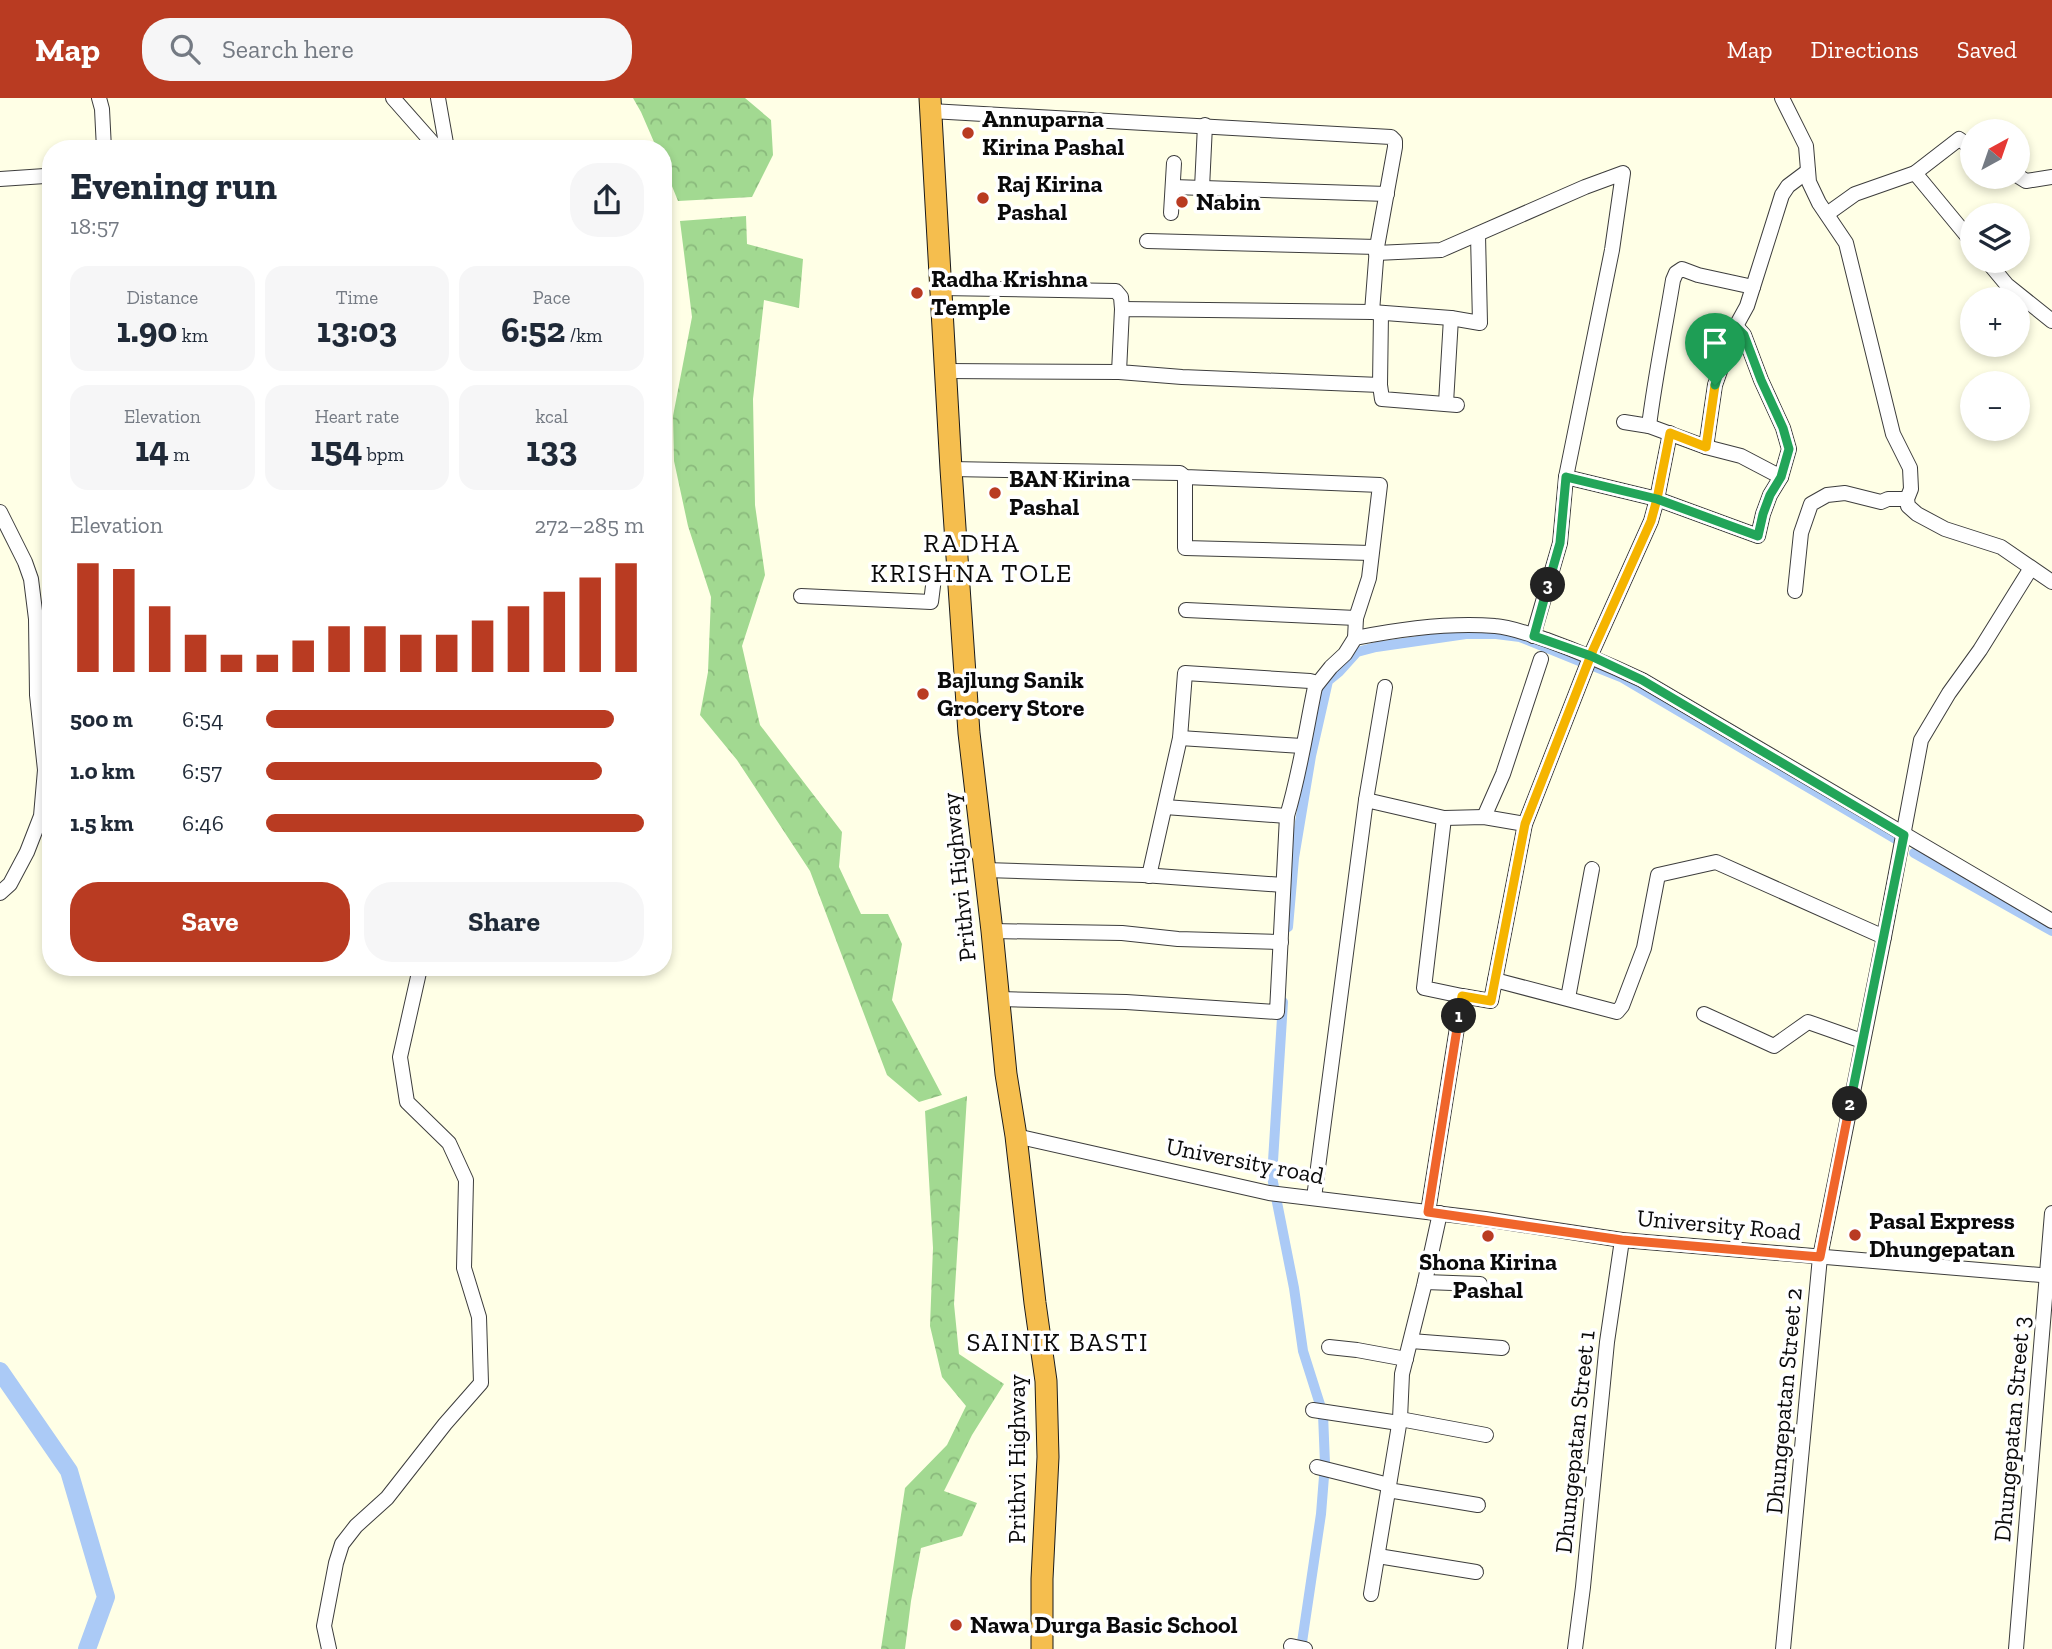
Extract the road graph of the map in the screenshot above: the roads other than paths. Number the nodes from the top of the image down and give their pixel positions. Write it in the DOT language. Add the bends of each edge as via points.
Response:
graph roads {
  1 [pos="99,98"];
  2 [pos="393,98"];
  3 [pos="438,98"];
  4 [pos="1782,98"];
  5 [pos="939,105"];
  6 [pos="1205,125"];
  7 [pos="104,140"];
  8 [pos="430,140"];
  9 [pos="445,140"];
  10 [pos="1960,140"];
  11 [pos="1174,163"];
  12 [pos="1808,171"];
  13 [pos="1915,173"];
  14 [pos="42,176"];
  15 [pos="2052,177"];
  16 [pos="0,178"];
  17 [pos="2030,180"];
  18 [pos="1173,187"];
  19 [pos="1202,188"];
  20 [pos="1387,194"];
  21 [pos="1824,210"];
  22 [pos="1171,213"];
  23 [pos="1960,227"];
  24 [pos="1478,235"];
  25 [pos="1147,241"];
  26 [pos="1376,250"];
  27 [pos="1997,273"];
  28 [pos="1753,287"];
  29 [pos="940,288"];
  30 [pos="1122,309"];
  31 [pos="1376,313"];
  32 [pos="1451,318"];
  33 [pos="2052,321"];
  34 [pos="1735,326"];
  35 [pos="946,371"];
  36 [pos="1119,372"];
  37 [pos="1380,385"];
  38 [pos="1624,422"];
  39 [pos="1649,426"];
  40 [pos="1670,433"];
  41 [pos="1706,447"];
  42 [pos="951,468"];
  43 [pos="1185,477"];
  44 [pos="1566,477"];
  45 [pos="1781,477"];
  46 [pos="1657,499"];
  47 [pos="1907,499"];
  48 [pos="0,512"];
  49 [pos="1371,554"];
  50 [pos="2031,568"];
  51 [pos="958,573"];
  52 [pos="2052,582"];
  53 [pos="1795,591"];
  54 [pos="801,596"];
  55 [pos="1186,610"];
  56 [pos="1356,618"];
  57 [pos="1534,636"];
  58 [pos="1355,638"];
  59 [pos="1591,656"];
  60 [pos="1541,659"];
  61 [pos="1315,687"];
  62 [pos="1385,687"];
  63 [pos="1180,738"];
  64 [pos="1302,746"];
  65 [pos="42,749"];
  66 [pos="1366,800"];
  67 [pos="42,801"];
  68 [pos="1165,807"];
  69 [pos="1287,816"];
  70 [pos="1484,817"];
  71 [pos="1444,818"];
  72 [pos="1525,824"];
  73 [pos="1904,835"];
  74 [pos="1592,869"];
  75 [pos="985,870"];
  76 [pos="1149,876"];
  77 [pos="1283,885"];
  78 [pos="0,893"];
  79 [pos="2052,921"];
  80 [pos="992,931"];
  81 [pos="1884,937"];
  82 [pos="1281,942"];
  83 [pos="418,976"];
  84 [pos="1495,979"];
  85 [pos="1462,996"];
  86 [pos="1568,998"];
  87 [pos="999,999"];
  88 [pos="1704,1014"];
  89 [pos="1862,1041"];
  90 [pos="1016,1136"];
  91 [pos="1314,1198"];
  92 [pos="1434,1212"];
  93 [pos="2052,1213"];
  94 [pos="1475,1218"];
  95 [pos="1622,1240"];
  96 [pos="1820,1257"];
  97 [pos="2050,1276"];
  98 [pos="1425,1282"];
  99 [pos="1480,1284"];
  100 [pos="1411,1341"];
  101 [pos="1329,1348"];
  102 [pos="1502,1348"];
  103 [pos="1406,1359"];
  104 [pos="1313,1410"];
  105 [pos="1400,1421"];
  106 [pos="1486,1435"];
  107 [pos="1317,1467"];
  108 [pos="1389,1487"];
  109 [pos="1478,1505"];
  110 [pos="1378,1556"];
  111 [pos="1476,1572"];
  112 [pos="1371,1594"];
  113 [pos="329,1649"];
  114 [pos="1042,1649"];
  115 [pos="1575,1649"];
  116 [pos="1783,1649"];
  117 [pos="2016,1649"];
  1 -- 7 [label="street"];
  2 -- 8 [label="street"];
  3 -- 9 [label="street"];
  4 -- 12 [label="street" via="1806,146"];
  5 -- 6 [label="street"];
  5 -- 29 [label="highway, Prithvi Highway"];
  6 -- 19 [label="street"];
  6 -- 20 [label="street" via="1387,136 1395,141 1395,147"];
  10 -- 13 [label="street"];
  11 -- 18 [label="street"];
  12 -- 21 [label="street"];
  12 -- 28 [label="street" via="1783,195"];
  13 -- 21 [label="street"];
  13 -- 23 [label="street"];
  14 -- 16 [label="street"];
  15 -- 17 [label="street"];
  18 -- 19 [label="street"];
  18 -- 22 [label="street"];
  19 -- 20 [label="street"];
  20 -- 26 [label="street"];
  21 -- 47 [label="street" via="1846,243 1893,434 1910,468"];
  24 -- 26 [label="street" via="1435,251"];
  24 -- 32 [label="street" via="1480,323"];
  24 -- 44 [label="street" via="1623,173"];
  25 -- 26 [label="street"];
  26 -- 31 [label="street"];
  27 -- 33 [label="street"];
  28 -- 34 [label="street"];
  28 -- 39 [label="street" via="1682,269 1676,273"];
  29 -- 30 [label="street" via="1116,290"];
  29 -- 35 [label="highway, Prithvi Highway"];
  30 -- 31 [label="street"];
  30 -- 36 [label="street"];
  31 -- 32 [label="street"];
  31 -- 37 [label="street"];
  32 -- 37 [label="street" via="1451,404 1382,399"];
  34 -- 41 [label="street" via="1715,385"];
  34 -- 45 [label="street" via="1744,335 1783,428 1789,449"];
  35 -- 36 [label="street"];
  35 -- 42 [label="highway, Prithvi Highway"];
  36 -- 37 [label="street"];
  38 -- 39 [label="street"];
  39 -- 40 [label="street"];
  40 -- 41 [label="street"];
  40 -- 46 [label="street"];
  41 -- 45 [label="street" via="1741,456"];
  42 -- 43 [label="street" via="1180,473"];
  42 -- 51 [label="highway, Prithvi Highway"];
  43 -- 49 [label="street" via="1185,548"];
  43 -- 49 [label="street" via="1380,485"];
  44 -- 46 [label="street"];
  44 -- 57 [label="street" via="1560,543"];
  45 -- 46 [label="street" via="1770,495 1758,536"];
  46 -- 59 [label="street"];
  47 -- 50 [label="street" via="1917,514 1945,529 2001,547"];
  47 -- 53 [label="street" via="1881,502 1845,493 1827,495 1811,504 1801,533"];
  48 -- 65 [label="street" via="31,579"];
  49 -- 56 [label="street" via="1369,578"];
  50 -- 52 [label="street"];
  50 -- 73 [label="street, Dhungepatan Street 2" via="1922,740"];
  51 -- 54 [label="street" via="934,578 931,602"];
  51 -- 75 [label="highway, Prithvi Highway" via="969,733"];
  55 -- 56 [label="street"];
  56 -- 58 [label="street"];
  57 -- 58 [label="street" via="1497,626 1451,625"];
  57 -- 59 [label="street"];
  58 -- 61 [label="street"];
  59 -- 72 [label="street"];
  59 -- 73 [label="street" via="1642,680"];
  60 -- 70 [label="street"];
  61 -- 63 [label="street" via="1310,681 1185,673"];
  61 -- 64 [label="street"];
  62 -- 66 [label="street"];
  63 -- 64 [label="street"];
  63 -- 68 [label="street"];
  64 -- 69 [label="street"];
  66 -- 71 [label="street"];
  66 -- 91 [label="street"];
  67 -- 78 [label="street" via="27,852"];
  68 -- 69 [label="street"];
  68 -- 76 [label="street"];
  69 -- 77 [label="street"];
  70 -- 71 [label="street"];
  70 -- 72 [label="street"];
  71 -- 85 [label="street" via="1424,988"];
  72 -- 84 [label="street"];
  73 -- 79 [label="street"];
  73 -- 81 [label="street, Dhungepatan Street 2"];
  74 -- 86 [label="street"];
  75 -- 76 [label="street"];
  75 -- 80 [label="highway, Prithvi Highway"];
  76 -- 77 [label="street"];
  77 -- 82 [label="street"];
  80 -- 82 [label="street"];
  80 -- 87 [label="highway, Prithvi Highway"];
  81 -- 86 [label="street" via="1716,862 1658,875 1644,948 1617,1013"];
  81 -- 89 [label="street, Dhungepatan Street 2"];
  82 -- 87 [label="street" via="1277,1012"];
  83 -- 113 [label="street" via="401,1068 407,1102 449,1143 466,1180 464,1268 479,1317 481,1382 387,1498 342,1544 324,1626"];
  84 -- 85 [label="street" via="1491,1001"];
  84 -- 86 [label="street"];
  85 -- 92 [label="street"];
  87 -- 90 [label="highway, Prithvi Highway"];
  88 -- 89 [label="street" via="1774,1046 1808,1022"];
  89 -- 96 [label="street, Dhungepatan Street 2"];
  90 -- 91 [label="street, University road" via="1269,1193"];
  90 -- 114 [label="highway, Prithvi Highway" via="1046,1381"];
  91 -- 92 [label="street, University road"];
  92 -- 94 [label="street, University road"];
  92 -- 98 [label="street"];
  93 -- 97 [label="street, Dhungepatan Street 3"];
  94 -- 95 [label="street, University Road"];
  95 -- 96 [label="street, University Road"];
  95 -- 115 [label="street, Dhungepatan Street 1"];
  96 -- 97 [label="street, University Road"];
  96 -- 116 [label="street, Dhungepatan Street 2"];
  97 -- 117 [label="street, Dhungepatan Street 3"];
  98 -- 99 [label="street"];
  98 -- 100 [label="street"];
  100 -- 102 [label="street"];
  100 -- 103 [label="street"];
  101 -- 103 [label="street"];
  103 -- 105 [label="street"];
  104 -- 105 [label="street"];
  105 -- 106 [label="street"];
  105 -- 108 [label="street"];
  107 -- 108 [label="street"];
  108 -- 109 [label="street"];
  108 -- 110 [label="street"];
  110 -- 111 [label="street"];
  110 -- 112 [label="street"];
}
